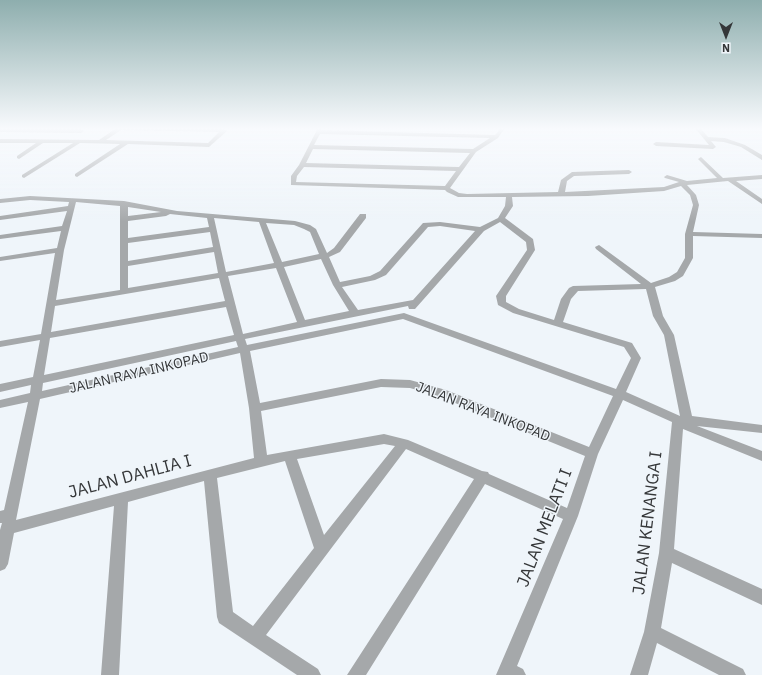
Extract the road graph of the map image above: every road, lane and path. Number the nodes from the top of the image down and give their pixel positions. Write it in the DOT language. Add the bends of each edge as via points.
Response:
graph roads {
  1 [pos="701,159"];
  2 [pos="51,160"];
  3 [pos="101,160"];
  4 [pos="304,160"];
  5 [pos="469,160"];
  6 [pos="302,165"];
  7 [pos="462,169"];
  8 [pos="629,172"];
  9 [pos="77,175"];
  10 [pos="24,176"];
  11 [pos="667,177"];
  12 [pos="762,177"];
  13 [pos="725,179"];
  14 [pos="684,183"];
  15 [pos="447,188"];
  16 [pos="561,195"];
  17 [pos="509,196"];
  18 [pos="0,201"];
  19 [pos="762,202"];
  20 [pos="124,203"];
  21 [pos="72,204"];
  22 [pos="177,213"];
  23 [pos="210,216"];
  24 [pos="363,216"];
  25 [pos="0,218"];
  26 [pos="124,219"];
  27 [pos="260,219"];
  28 [pos="501,219"];
  29 [pos="66,228"];
  30 [pos="212,229"];
  31 [pos="481,229"];
  32 [pos="689,234"];
  33 [pos="762,236"];
  34 [pos="0,237"];
  35 [pos="124,241"];
  36 [pos="599,247"];
  37 [pos="216,249"];
  38 [pos="60,250"];
  39 [pos="325,256"];
  40 [pos="0,259"];
  41 [pos="124,264"];
  42 [pos="280,266"];
  43 [pos="222,275"];
  44 [pos="337,285"];
  45 [pos="650,286"];
  46 [pos="124,292"];
  47 [pos="416,302"];
  48 [pos="231,303"];
  49 [pos="51,304"];
  50 [pos="355,313"];
  51 [pos="404,316"];
  52 [pos="558,323"];
  53 [pos="302,324"];
  54 [pos="46,336"];
  55 [pos="239,337"];
  56 [pos="0,344"];
  57 [pos="244,348"];
  58 [pos="38,381"];
  59 [pos="0,388"];
  60 [pos="619,394"];
  61 [pos="34,397"];
  62 [pos="0,404"];
  63 [pos="255,408"];
  64 [pos="682,420"];
  65 [pos="762,429"];
  66 [pos="404,443"];
  67 [pos="592,454"];
  68 [pos="289,455"];
  69 [pos="762,456"];
  70 [pos="261,461"];
  71 [pos="210,475"];
  72 [pos="483,476"];
  73 [pos="121,498"];
  74 [pos="571,516"];
  75 [pos="6,520"];
  76 [pos="322,549"];
  77 [pos="666,553"];
  78 [pos="0,564"];
  79 [pos="762,597"];
  80 [pos="652,632"];
  81 [pos="255,636"];
  82 [pos="510,673"];
  83 [pos="110,675"];
  84 [pos="312,675"];
  85 [pos="356,675"];
  86 [pos="638,675"];
  87 [pos="737,675"];
  1 -- 13 [label="street"];
  2 -- 10 [label="street"];
  3 -- 9 [label="street"];
  4 -- 6 [label="street"];
  5 -- 7 [label="street"];
  6 -- 7 [label="street"];
  6 -- 15 [label="street" via="293,179 293,184"];
  7 -- 15 [label="street"];
  8 -- 16 [label="street" via="572,174 564,180"];
  11 -- 14 [label="street"];
  12 -- 13 [label="street"];
  13 -- 14 [label="street"];
  13 -- 19 [label="street"];
  14 -- 16 [label="street" via="664,190"];
  14 -- 32 [label="street" via="696,202"];
  15 -- 17 [label="street" via="458,195"];
  16 -- 17 [label="street"];
  17 -- 28 [label="street" via="509,206"];
  18 -- 21 [label="street" via="30,198"];
  20 -- 21 [label="street"];
  20 -- 22 [label="street"];
  20 -- 26 [label="street"];
  21 -- 25 [label="street"];
  21 -- 29 [label="street"];
  22 -- 23 [label="street"];
  22 -- 26 [label="street"];
  23 -- 27 [label="street"];
  23 -- 30 [label="street"];
  24 -- 39 [label="street" via="337,250"];
  26 -- 35 [label="street"];
  27 -- 39 [label="street" via="295,222 307,227 312,231"];
  27 -- 42 [label="street"];
  28 -- 31 [label="street"];
  28 -- 52 [label="street" via="530,241 531,250 501,296 501,303 516,311"];
  29 -- 34 [label="street"];
  29 -- 38 [label="street"];
  30 -- 35 [label="street"];
  30 -- 37 [label="street"];
  31 -- 44 [label="street" via="440,224 426,225 383,273 372,278"];
  31 -- 47 [label="street"];
  32 -- 33 [label="street"];
  32 -- 45 [label="street" via="689,258 684,269 672,279"];
  35 -- 41 [label="street"];
  36 -- 45 [label="street"];
  37 -- 41 [label="street"];
  37 -- 43 [label="street"];
  38 -- 40 [label="street"];
  38 -- 49 [label="street"];
  39 -- 42 [label="street"];
  39 -- 44 [label="street"];
  41 -- 46 [label="street"];
  42 -- 43 [label="street"];
  42 -- 53 [label="street"];
  43 -- 46 [label="street"];
  43 -- 48 [label="street"];
  44 -- 50 [label="street"];
  45 -- 52 [label="street" via="576,288 566,299"];
  45 -- 64 [label="street" via="658,316 669,335"];
  46 -- 49 [label="street"];
  47 -- 50 [label="street, JALAN RAYA INKOPAD"];
  47 -- 51 [label="street"];
  48 -- 54 [label="street"];
  48 -- 55 [label="street"];
  49 -- 54 [label="street"];
  50 -- 53 [label="street, JALAN RAYA INKOPAD"];
  51 -- 57 [label="street, JALAN RAYA INKOPAD"];
  51 -- 60 [label="street"];
  52 -- 60 [label="street" via="631,348 636,358"];
  53 -- 55 [label="street, JALAN RAYA INKOPAD"];
  54 -- 56 [label="street"];
  54 -- 58 [label="street"];
  55 -- 57 [label="street"];
  55 -- 58 [label="street, JALAN RAYA INKOPAD"];
  57 -- 61 [label="street, JALAN RAYA INKOPAD"];
  57 -- 63 [label="street"];
  58 -- 59 [label="street, JALAN RAYA INKOPAD"];
  58 -- 61 [label="street"];
  60 -- 64 [label="street"];
  60 -- 67 [label="street, JALAN MELATI I"];
  61 -- 62 [label="street, JALAN RAYA INKOPAD"];
  61 -- 75 [label="street"];
  63 -- 67 [label="street, JALAN RAYA INKOPAD" via="381,383 410,384 442,393"];
  63 -- 70 [label="street"];
  64 -- 65 [label="street"];
  64 -- 69 [label="street" via="693,429"];
  64 -- 77 [label="street, JALAN KENANGA I"];
  66 -- 68 [label="street" via="376,440"];
  66 -- 72 [label="street"];
  66 -- 76 [label="street"];
  67 -- 74 [label="street, JALAN MELATI I"];
  68 -- 70 [label="street"];
  68 -- 76 [label="street"];
  70 -- 71 [label="street, JALAN DAHLIA I"];
  71 -- 73 [label="street, JALAN DAHLIA I"];
  71 -- 81 [label="street" via="225,617"];
  72 -- 74 [label="street"];
  72 -- 85 [label="street"];
  73 -- 75 [label="street, JALAN DAHLIA I"];
  73 -- 83 [label="street"];
  74 -- 82 [label="street, JALAN MELATI I"];
  75 -- 78 [label="street"];
  76 -- 81 [label="street"];
  77 -- 79 [label="street"];
  77 -- 80 [label="street, JALAN KENANGA I"];
  80 -- 86 [label="street, JALAN KENANGA I"];
  80 -- 87 [label="street"];
  81 -- 84 [label="street"];
}
